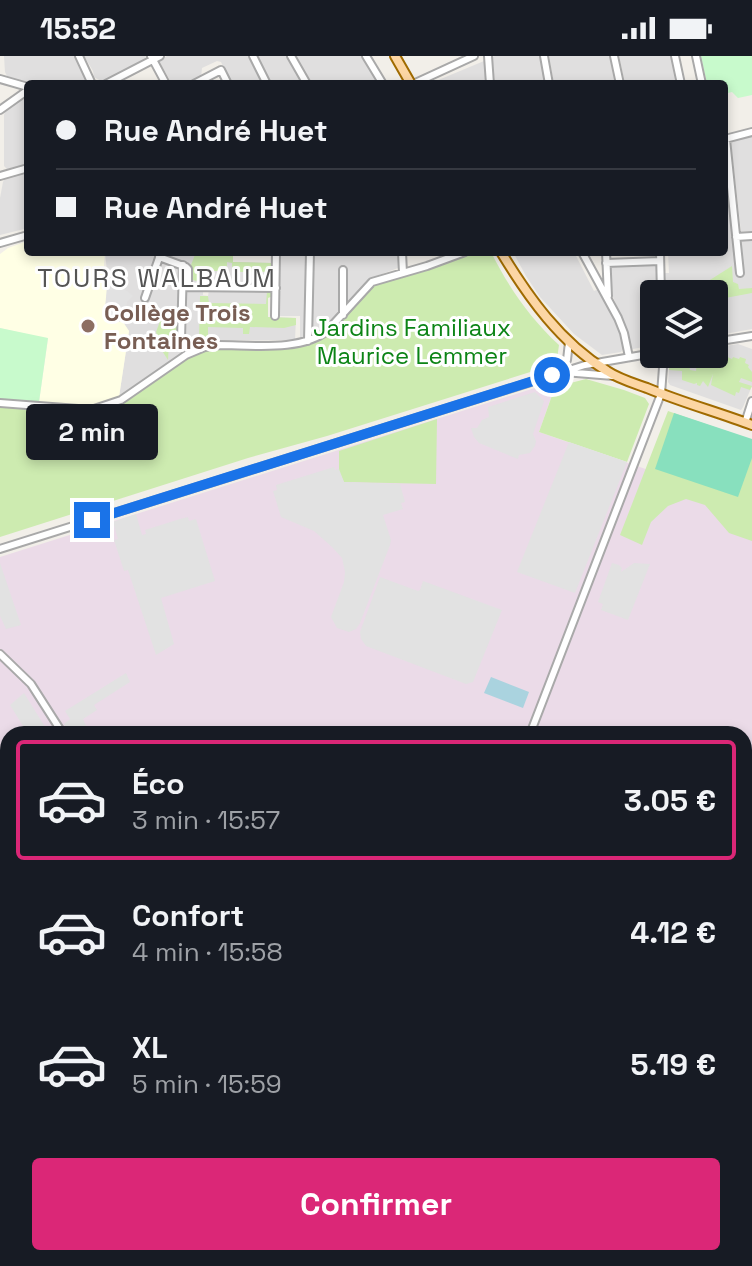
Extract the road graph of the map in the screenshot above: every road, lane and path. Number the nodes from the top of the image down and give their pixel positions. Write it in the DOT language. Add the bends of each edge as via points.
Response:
graph roads {
  1 [pos="79,56"];
  2 [pos="160,56"];
  3 [pos="253,56"];
  4 [pos="291,56"];
  5 [pos="366,56"];
  6 [pos="395,56"];
  7 [pos="474,56"];
  8 [pos="488,56"];
  9 [pos="544,56"];
  10 [pos="614,56"];
  11 [pos="675,56"];
  12 [pos="696,56"];
  13 [pos="152,58"];
  14 [pos="0,79"];
  15 [pos="90,80"];
  16 [pos="113,80"];
  17 [pos="164,80"];
  18 [pos="202,80"];
  19 [pos="226,80"];
  20 [pos="265,80"];
  21 [pos="305,80"];
  22 [pos="381,80"];
  23 [pos="410,80"];
  24 [pos="421,80"];
  25 [pos="490,80"];
  26 [pos="548,80"];
  27 [pos="619,80"];
  28 [pos="680,80"];
  29 [pos="701,80"];
  30 [pos="24,88"];
  31 [pos="24,92"];
  32 [pos="0,110"];
  33 [pos="752,132"];
  34 [pos="728,138"];
  35 [pos="728,166"];
  36 [pos="24,169"];
  37 [pos="0,176"];
  38 [pos="24,236"];
  39 [pos="752,236"];
  40 [pos="736,237"];
  41 [pos="0,243"];
  42 [pos="159,256"];
  43 [pos="164,256"];
  44 [pos="276,256"];
  45 [pos="310,256"];
  46 [pos="402,256"];
  47 [pos="453,256"];
  48 [pos="503,256"];
  49 [pos="584,256"];
  50 [pos="606,256"];
  51 [pos="660,256"];
  52 [pos="660,261"];
  53 [pos="606,263"];
  54 [pos="343,270"];
  55 [pos="403,273"];
  56 [pos="740,273"];
  57 [pos="661,280"];
  58 [pos="185,286"];
  59 [pos="276,288"];
  60 [pos="145,298"];
  61 [pos="608,298"];
  62 [pos="343,315"];
  63 [pos="275,316"];
  64 [pos="749,336"];
  65 [pos="181,340"];
  66 [pos="728,340"];
  67 [pos="308,341"];
  68 [pos="569,341"];
  69 [pos="752,343"];
  70 [pos="640,355"];
  71 [pos="629,357"];
  72 [pos="594,363"];
  73 [pos="663,368"];
  74 [pos="561,372"];
  75 [pos="617,377"];
  76 [pos="661,394"];
  77 [pos="752,401"];
  78 [pos="0,403"];
  79 [pos="748,424"];
  80 [pos="0,549"];
  81 [pos="0,654"];
  82 [pos="58,726"];
  83 [pos="533,726"];
  1 -- 15 [label="street"];
  2 -- 13 [label="street"];
  3 -- 20 [label="street"];
  4 -- 21 [label="street"];
  5 -- 22 [label="street"];
  6 -- 23 [label="main road"];
  7 -- 24 [label="street"];
  8 -- 25 [label="street"];
  9 -- 26 [label="street"];
  10 -- 27 [label="street"];
  11 -- 28 [label="street"];
  12 -- 29 [label="street"];
  13 -- 16 [label="street"];
  13 -- 17 [label="street"];
  14 -- 30 [label="street"];
  18 -- 19 [label="street" via="221,70"];
  31 -- 32 [label="street"];
  33 -- 34 [label="street"];
  35 -- 40 [label="street"];
  36 -- 37 [label="street"];
  38 -- 41 [label="street"];
  39 -- 40 [label="street"];
  40 -- 56 [label="street"];
  42 -- 60 [label="street"];
  43 -- 58 [label="street" via="183,265"];
  44 -- 59 [label="street"];
  45 -- 67 [label="street"];
  46 -- 55 [label="street"];
  47 -- 55 [label="street"];
  48 -- 68 [label="main road" via="524,290"];
  49 -- 61 [label="street"];
  50 -- 53 [label="street"];
  51 -- 52 [label="street"];
  52 -- 53 [label="street"];
  52 -- 57 [label="street"];
  53 -- 61 [label="street"];
  54 -- 62 [label="street"];
  55 -- 62 [label="street" via="372,282"];
  58 -- 59 [label="street"];
  58 -- 65 [label="street"];
  59 -- 63 [label="street"];
  61 -- 71 [label="street"];
  62 -- 67 [label="street"];
  64 -- 66 [label="street"];
  64 -- 69 [label="street"];
  67 -- 78 [label="street" via="205,347 121,400 91,410"];
  68 -- 72 [label="main road"];
  68 -- 74 [label="street"];
  70 -- 71 [label="street"];
  71 -- 72 [label="street"];
  72 -- 74 [label="street"];
  72 -- 75 [label="main road"];
  73 -- 76 [label="street"];
  74 -- 75 [label="street"];
  74 -- 80 [label="street"];
  75 -- 76 [label="main road"];
  76 -- 79 [label="main road"];
  76 -- 83 [label="street"];
  77 -- 79 [label="street"];
  81 -- 82 [label="street" via="31,684"];
}
